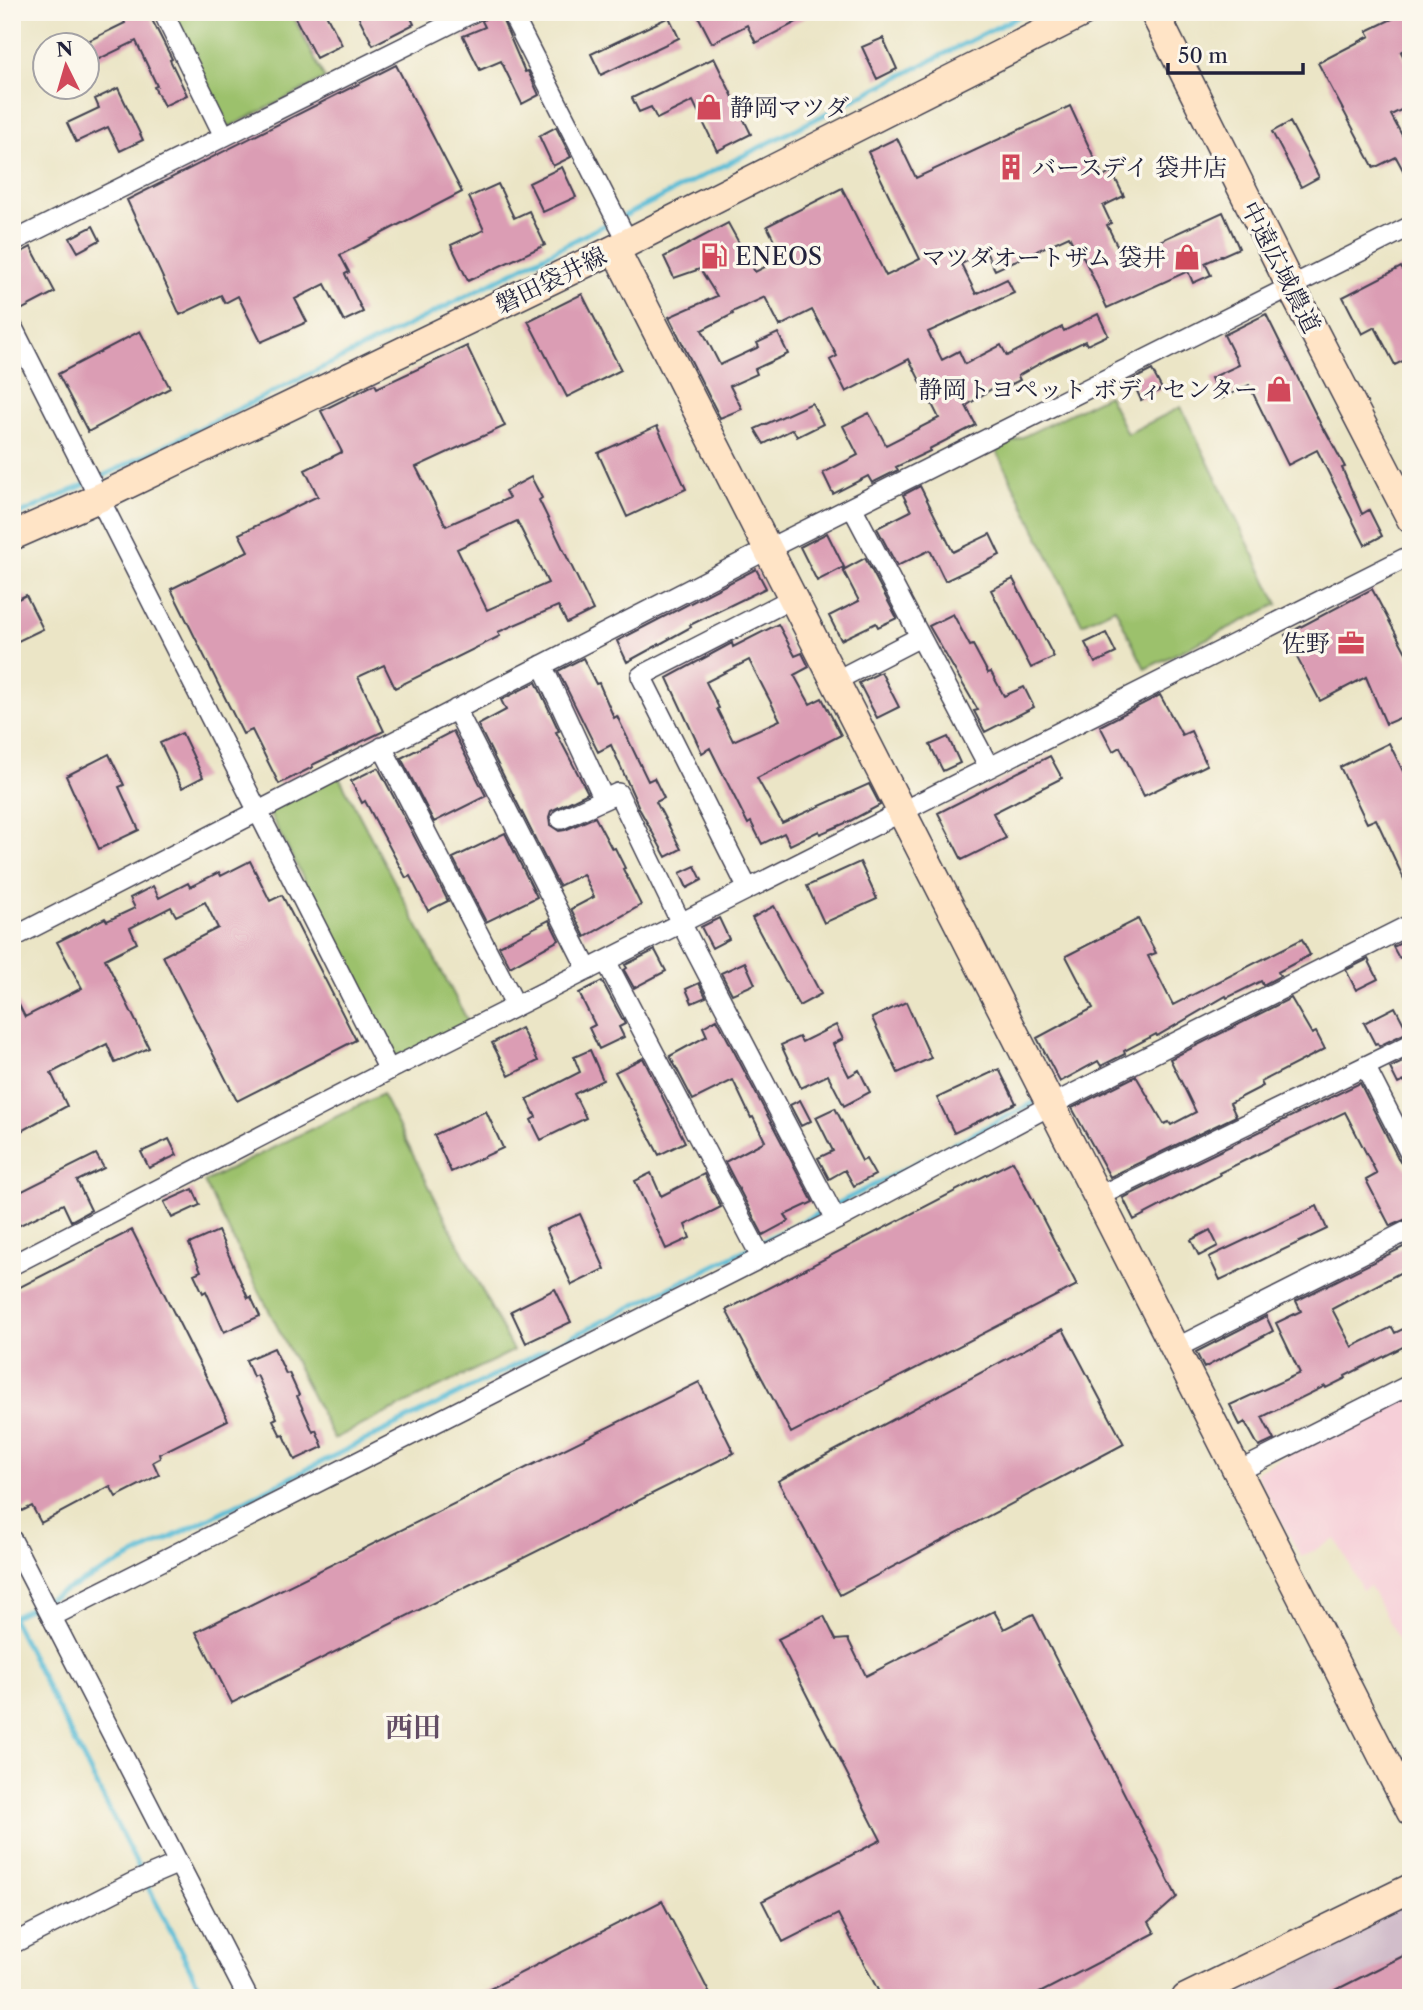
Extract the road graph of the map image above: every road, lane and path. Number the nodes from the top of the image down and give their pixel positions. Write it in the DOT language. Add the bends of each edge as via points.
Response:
graph roads {
  1 [pos="163,12"];
  2 [pos="474,12"];
  3 [pos="511,12"];
  4 [pos="1084,12"];
  5 [pos="1154,12"];
  6 [pos="224,136"];
  7 [pos="1411,226"];
  8 [pos="12,242"];
  9 [pos="622,246"];
  10 [pos="1291,287"];
  11 [pos="12,326"];
  12 [pos="101,497"];
  13 [pos="852,507"];
  14 [pos="1411,519"];
  15 [pos="12,536"];
  16 [pos="768,549"];
  17 [pos="1411,555"];
  18 [pos="793,598"];
  19 [pos="920,637"];
  20 [pos="542,665"];
  21 [pos="835,681"];
  22 [pos="456,709"];
  23 [pos="382,747"];
  24 [pos="989,767"];
  25 [pos="604,799"];
  26 [pos="259,811"];
  27 [pos="902,811"];
  28 [pos="561,819"];
  29 [pos="748,889"];
  30 [pos="681,923"];
  31 [pos="1411,923"];
  32 [pos="12,938"];
  33 [pos="606,961"];
  34 [pos="588,970"];
  35 [pos="516,1006"];
  36 [pos="1411,1044"];
  37 [pos="1365,1066"];
  38 [pos="389,1070"];
  39 [pos="1051,1105"];
  40 [pos="1411,1156"];
  41 [pos="1097,1197"];
  42 [pos="831,1210"];
  43 [pos="1411,1229"];
  44 [pos="755,1248"];
  45 [pos="12,1265"];
  46 [pos="1174,1349"];
  47 [pos="1411,1384"];
  48 [pos="1237,1472"];
  49 [pos="12,1540"];
  50 [pos="53,1616"];
  51 [pos="1411,1812"];
  52 [pos="175,1864"];
  53 [pos="1411,1888"];
  54 [pos="12,1944"];
  55 [pos="1216,1991"];
  56 [pos="248,1998"];
  57 [pos="1186,1998"];
  1 -- 6 [label="street"];
  2 -- 6 [label="street"];
  3 -- 9 [label="street"];
  4 -- 9 [label="street, 磐田袋井線"];
  5 -- 10 [label="street, 中遠広域農道"];
  6 -- 8 [label="street"];
  7 -- 10 [label="street"];
  9 -- 12 [label="street, 磐田袋井線"];
  9 -- 16 [label="street"];
  10 -- 13 [label="street"];
  10 -- 14 [label="street, 中遠広域農道"];
  11 -- 12 [label="street"];
  12 -- 15 [label="street, 磐田袋井線"];
  12 -- 26 [label="street"];
  13 -- 16 [label="street"];
  13 -- 19 [label="street"];
  16 -- 18 [label="street"];
  16 -- 20 [label="street"];
  17 -- 24 [label="street"];
  18 -- 21 [label="street"];
  18 -- 29 [label="street" via="640,676"];
  19 -- 21 [label="street"];
  19 -- 24 [label="street"];
  20 -- 22 [label="street"];
  20 -- 25 [label="street"];
  21 -- 27 [label="street"];
  22 -- 23 [label="street"];
  22 -- 34 [label="street"];
  23 -- 26 [label="street"];
  23 -- 35 [label="street"];
  24 -- 27 [label="street"];
  25 -- 28 [label="street"];
  25 -- 30 [label="street" via="618,793"];
  26 -- 32 [label="street"];
  26 -- 38 [label="street"];
  27 -- 29 [label="street"];
  27 -- 39 [label="street"];
  29 -- 30 [label="street"];
  30 -- 33 [label="street"];
  30 -- 42 [label="street"];
  31 -- 39 [label="street"];
  33 -- 34 [label="street"];
  33 -- 44 [label="street"];
  34 -- 35 [label="street"];
  35 -- 38 [label="street"];
  36 -- 37 [label="street"];
  37 -- 40 [label="street"];
  37 -- 41 [label="street"];
  38 -- 45 [label="street"];
  39 -- 41 [label="street"];
  39 -- 42 [label="street"];
  41 -- 46 [label="street"];
  42 -- 44 [label="street"];
  43 -- 46 [label="street"];
  44 -- 50 [label="street"];
  46 -- 48 [label="street"];
  47 -- 48 [label="street"];
  48 -- 51 [label="street"];
  49 -- 50 [label="street"];
  50 -- 52 [label="street"];
  52 -- 54 [label="street"];
  52 -- 56 [label="street"];
  53 -- 55 [label="street"];
  55 -- 57 [label="street"];
}
